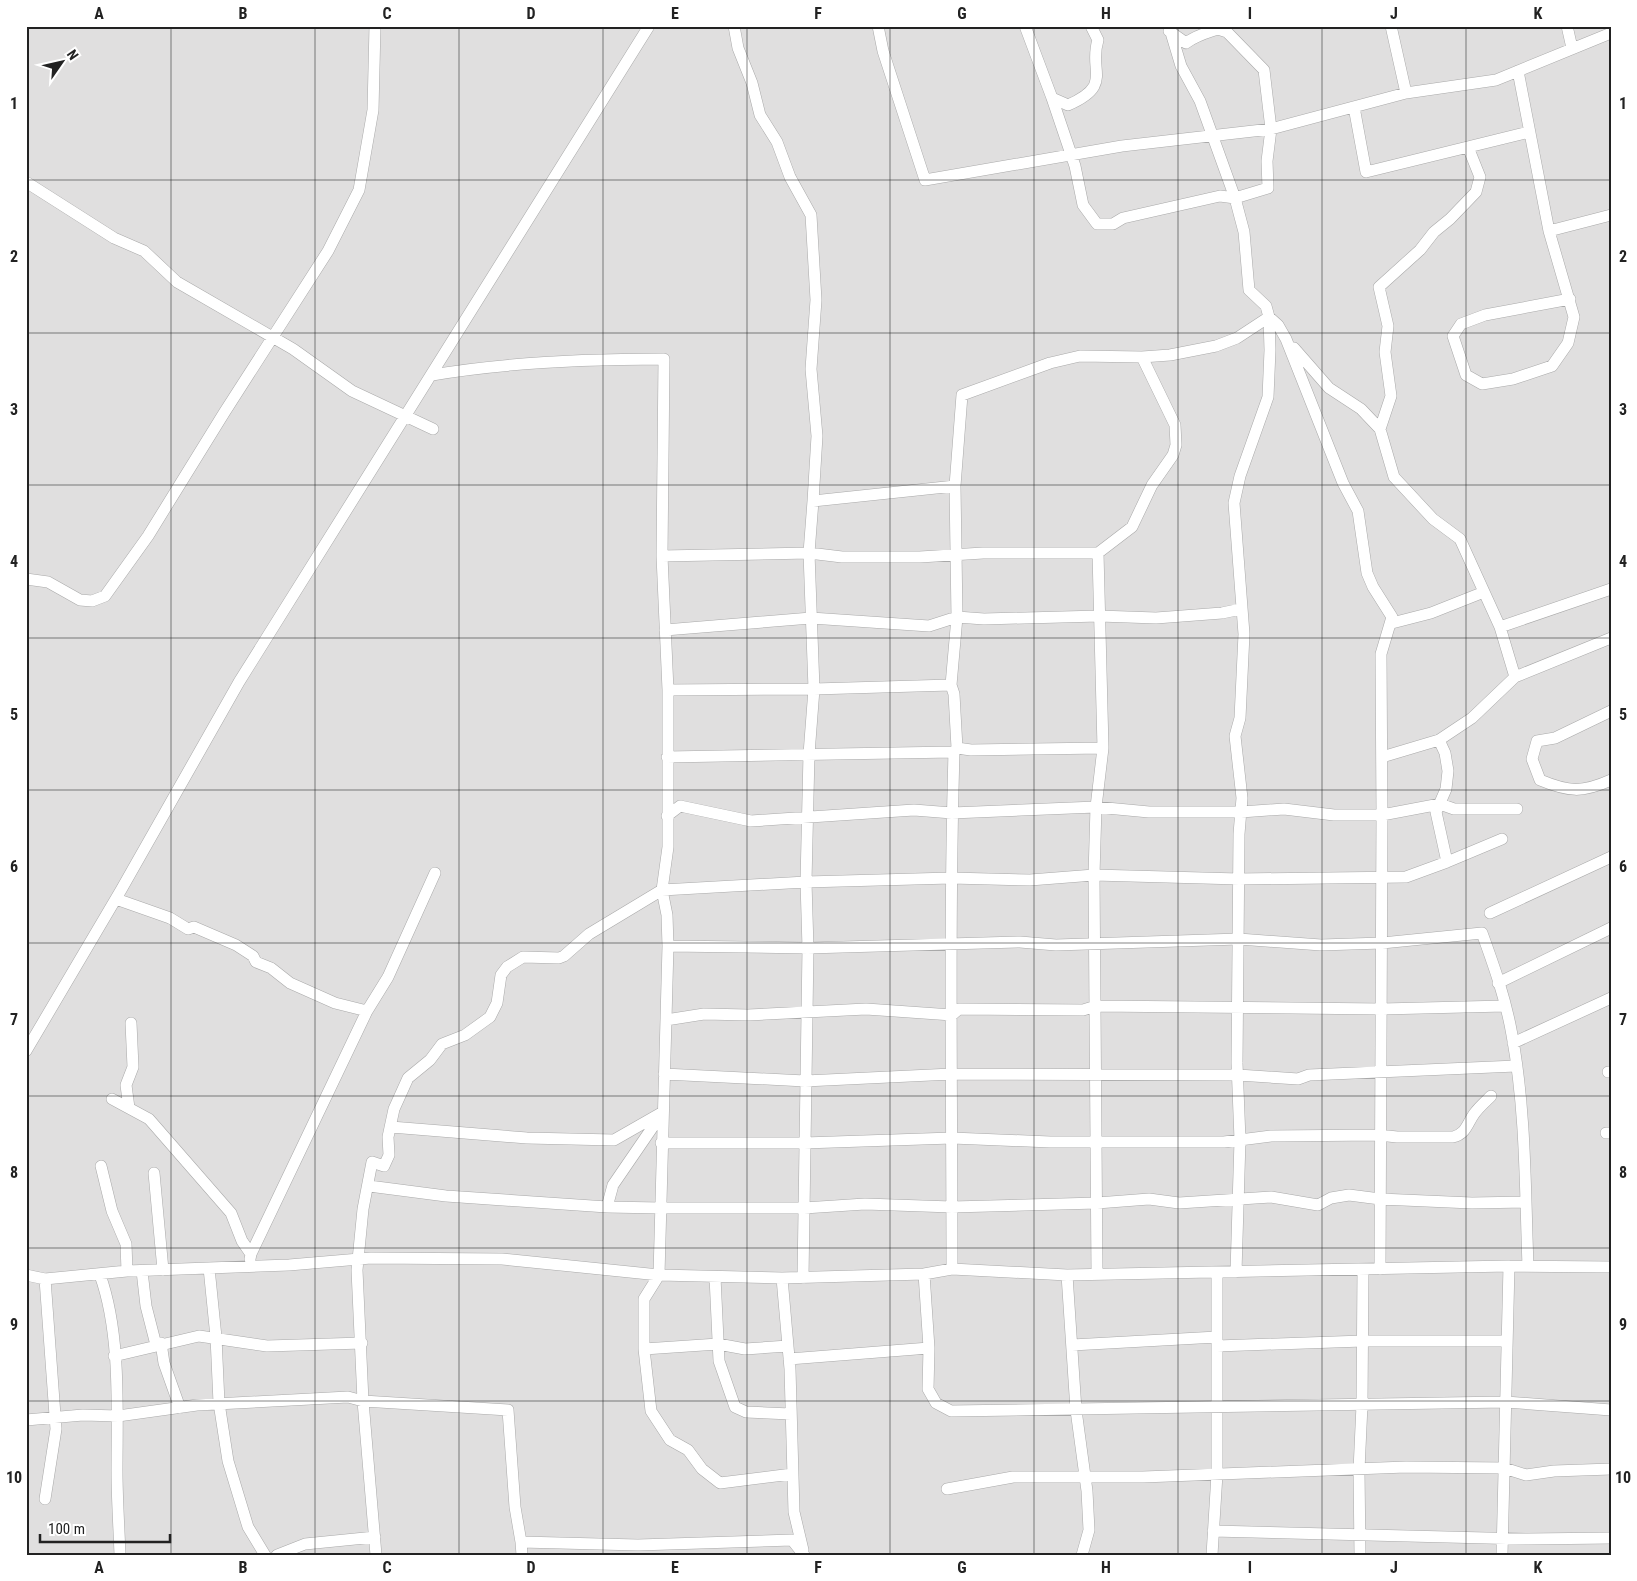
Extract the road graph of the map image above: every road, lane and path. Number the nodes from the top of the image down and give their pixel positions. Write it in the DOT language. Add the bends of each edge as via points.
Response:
graph roads {
  1 [pos="375,26"];
  2 [pos="649,26"];
  3 [pos="734,26"];
  4 [pos="878,26"];
  5 [pos="1025,26"];
  6 [pos="1091,26"];
  7 [pos="1391,26"];
  8 [pos="1567,26"];
  9 [pos="1167,28"];
  10 [pos="1216,28"];
  11 [pos="1611,33"];
  12 [pos="1572,48"];
  13 [pos="1518,71"];
  14 [pos="1406,93"];
  15 [pos="1052,98"];
  16 [pos="1354,107"];
  17 [pos="1271,129"];
  18 [pos="1529,132"];
  19 [pos="1210,134"];
  20 [pos="1468,147"];
  21 [pos="1071,154"];
  22 [pos="26,182"];
  23 [pos="1235,198"];
  24 [pos="1611,215"];
  25 [pos="1549,231"];
  26 [pos="1570,299"];
  27 [pos="1269,317"];
  28 [pos="273,336"];
  29 [pos="1286,339"];
  30 [pos="1142,357"];
  31 [pos="432,375"];
  32 [pos="406,416"];
  33 [pos="433,429"];
  34 [pos="1380,429"];
  35 [pos="955,486"];
  36 [pos="813,501"];
  37 [pos="808,552"];
  38 [pos="1098,553"];
  39 [pos="956,555"];
  40 [pos="662,556"];
  41 [pos="26,580"];
  42 [pos="1611,590"];
  43 [pos="1484,592"];
  44 [pos="1241,609"];
  45 [pos="1099,616"];
  46 [pos="956,617"];
  47 [pos="811,618"];
  48 [pos="1392,623"];
  49 [pos="1500,627"];
  50 [pos="665,630"];
  51 [pos="1611,638"];
  52 [pos="1515,677"];
  53 [pos="951,685"];
  54 [pos="814,689"];
  55 [pos="668,690"];
  56 [pos="1611,711"];
  57 [pos="1439,740"];
  58 [pos="1103,748"];
  59 [pos="955,750"];
  60 [pos="809,754"];
  61 [pos="667,757"];
  62 [pos="1382,757"];
  63 [pos="1611,780"];
  64 [pos="1440,804"];
  65 [pos="1096,807"];
  66 [pos="1517,809"];
  67 [pos="1241,812"];
  68 [pos="952,813"];
  69 [pos="1382,815"];
  70 [pos="667,816"];
  71 [pos="807,818"];
  72 [pos="1502,839"];
  73 [pos="1611,856"];
  74 [pos="1447,862"];
  75 [pos="435,873"];
  76 [pos="1094,875"];
  77 [pos="1382,876"];
  78 [pos="951,878"];
  79 [pos="1239,879"];
  80 [pos="806,882"];
  81 [pos="662,890"];
  82 [pos="116,899"];
  83 [pos="1490,914"];
  84 [pos="1611,928"];
  85 [pos="1239,939"];
  86 [pos="1382,943"];
  87 [pos="953,944"];
  88 [pos="1095,944"];
  89 [pos="668,946"];
  90 [pos="808,948"];
  91 [pos="1498,983"];
  92 [pos="1608,1001"];
  93 [pos="1096,1006"];
  94 [pos="1505,1006"];
  95 [pos="1238,1008"];
  96 [pos="1382,1009"];
  97 [pos="367,1011"];
  98 [pos="806,1011"];
  99 [pos="952,1015"];
  100 [pos="666,1020"];
  101 [pos="131,1023"];
  102 [pos="1513,1043"];
  103 [pos="26,1051"];
  104 [pos="1516,1066"];
  105 [pos="1381,1071"];
  106 [pos="664,1074"];
  107 [pos="952,1074"];
  108 [pos="1094,1074"];
  109 [pos="1238,1075"];
  110 [pos="805,1081"];
  111 [pos="1491,1096"];
  112 [pos="112,1099"];
  113 [pos="129,1108"];
  114 [pos="663,1112"];
  115 [pos="391,1127"];
  116 [pos="1379,1135"];
  117 [pos="952,1138"];
  118 [pos="1240,1140"];
  119 [pos="1096,1141"];
  120 [pos="804,1143"];
  121 [pos="662,1144"];
  122 [pos="102,1166"];
  123 [pos="154,1174"];
  124 [pos="369,1186"];
  125 [pos="1380,1199"];
  126 [pos="1239,1200"];
  127 [pos="1526,1202"];
  128 [pos="1097,1204"];
  129 [pos="607,1207"];
  130 [pos="952,1207"];
  131 [pos="660,1208"];
  132 [pos="804,1208"];
  133 [pos="358,1258"];
  134 [pos="250,1260"];
  135 [pos="1509,1266"];
  136 [pos="1528,1266"];
  137 [pos="1611,1267"];
  138 [pos="209,1268"];
  139 [pos="952,1269"];
  140 [pos="1363,1269"];
  141 [pos="1380,1269"];
  142 [pos="162,1270"];
  143 [pos="127,1271"];
  144 [pos="142,1271"];
  145 [pos="1217,1272"];
  146 [pos="1236,1272"];
  147 [pos="924,1274"];
  148 [pos="1097,1274"];
  149 [pos="26,1275"];
  150 [pos="100,1275"];
  151 [pos="659,1275"];
  152 [pos="1067,1275"];
  153 [pos="715,1276"];
  154 [pos="782,1278"];
  155 [pos="803,1278"];
  156 [pos="45,1279"];
  157 [pos="216,1338"];
  158 [pos="1363,1341"];
  159 [pos="1506,1341"];
  160 [pos="1217,1342"];
  161 [pos="362,1343"];
  162 [pos="158,1344"];
  163 [pos="718,1344"];
  164 [pos="1072,1345"];
  165 [pos="788,1346"];
  166 [pos="928,1348"];
  167 [pos="644,1349"];
  168 [pos="114,1356"];
  169 [pos="789,1360"];
  170 [pos="363,1401"];
  171 [pos="1506,1402"];
  172 [pos="219,1403"];
  173 [pos="1362,1405"];
  174 [pos="1217,1407"];
  175 [pos="180,1408"];
  176 [pos="1076,1410"];
  177 [pos="1611,1410"];
  178 [pos="790,1414"];
  179 [pos="118,1416"];
  180 [pos="56,1417"];
  181 [pos="26,1420"];
  182 [pos="1504,1468"];
  183 [pos="1611,1469"];
  184 [pos="1359,1470"];
  185 [pos="792,1474"];
  186 [pos="1217,1474"];
  187 [pos="1085,1477"];
  188 [pos="947,1489"];
  189 [pos="45,1499"];
  190 [pos="1213,1531"];
  191 [pos="1360,1535"];
  192 [pos="375,1537"];
  193 [pos="1503,1537"];
  194 [pos="1611,1538"];
  195 [pos="521,1542"];
  196 [pos="120,1555"];
  197 [pos="265,1555"];
  198 [pos="277,1555"];
  199 [pos="376,1555"];
  200 [pos="522,1555"];
  201 [pos="805,1555"];
  202 [pos="1082,1555"];
  203 [pos="1212,1555"];
  204 [pos="1360,1555"];
  205 [pos="1502,1555"];
  1 -- 28 [label="street" via="373,110 359,190 328,251"];
  2 -- 31 [label="street"];
  3 -- 36 [label="street" via="760,115 777,142 790,177 811,214 816,300 811,369 817,436"];
  4 -- 21 [label="street" via="883,51 925,180"];
  5 -- 15 [label="street"];
  6 -- 15 [label="street" via="1098,40 1094,53 1098,65 1096,84 1068,105"];
  7 -- 14 [label="street"];
  8 -- 12 [label="street"];
  9 -- 10 [label="street" via="1186,43 1197,34 1211,33"];
  9 -- 19 [label="street" via="1181,66 1200,101"];
  10 -- 17 [label="street" via="1227,32 1264,70"];
  11 -- 12 [label="street"];
  12 -- 13 [label="street"];
  13 -- 14 [label="street" via="1496,80"];
  13 -- 18 [label="street"];
  14 -- 16 [label="street"];
  15 -- 21 [label="street"];
  16 -- 17 [label="street"];
  16 -- 20 [label="street" via="1366,172"];
  17 -- 19 [label="street"];
  17 -- 23 [label="street" via="1268,188"];
  18 -- 20 [label="street"];
  18 -- 25 [label="street"];
  19 -- 21 [label="street"];
  19 -- 23 [label="street"];
  20 -- 34 [label="street" via="1480,176 1476,192 1379,287 1388,326 1385,352 1391,396"];
  21 -- 23 [label="street" via="1083,205 1097,224 1113,224 1123,218 1220,196"];
  22 -- 28 [label="street" via="114,238 144,251 177,282"];
  23 -- 27 [label="street" via="1244,232 1249,290 1263,301"];
  24 -- 25 [label="street"];
  25 -- 26 [label="street"];
  26 -- 26 [label="street" via="1574,317 1568,343 1552,366 1513,379 1482,384 1466,375 1453,336 1461,324 1485,315"];
  27 -- 29 [label="street"];
  27 -- 30 [label="street" via="1237,338 1216,346"];
  27 -- 44 [label="street" via="1268,397 1240,476 1234,504"];
  28 -- 32 [label="street" via="352,391"];
  28 -- 41 [label="street" via="148,536 105,596 92,601 80,600 48,582"];
  29 -- 34 [label="street" via="1329,388 1361,409"];
  29 -- 48 [label="street" via="1342,484 1358,511 1367,573 1391,612"];
  30 -- 35 [label="street" via="1080,356 1050,363 962,395"];
  30 -- 38 [label="street" via="1175,425 1176,445 1132,526"];
  31 -- 32 [label="street"];
  31 -- 40 [label="street" via="481,366 601,359 664,360"];
  32 -- 33 [label="street"];
  32 -- 82 [label="street" via="239,682"];
  34 -- 43 [label="street" via="1394,477 1433,519 1460,540"];
  35 -- 36 [label="street"];
  35 -- 39 [label="street"];
  36 -- 37 [label="street"];
  37 -- 39 [label="street" via="842,557"];
  37 -- 40 [label="street"];
  37 -- 47 [label="street"];
  38 -- 39 [label="street"];
  38 -- 45 [label="street"];
  39 -- 46 [label="street"];
  40 -- 50 [label="street"];
  42 -- 49 [label="street"];
  43 -- 48 [label="street" via="1431,613"];
  43 -- 49 [label="street"];
  44 -- 45 [label="street" via="1156,618"];
  44 -- 67 [label="street" via="1244,634 1240,718 1235,736"];
  45 -- 46 [label="street"];
  45 -- 58 [label="street"];
  46 -- 47 [label="street" via="929,626"];
  46 -- 53 [label="street"];
  47 -- 50 [label="street"];
  47 -- 54 [label="street"];
  48 -- 62 [label="street" via="1380,654"];
  49 -- 52 [label="street"];
  50 -- 55 [label="street"];
  51 -- 52 [label="street"];
  52 -- 57 [label="street" via="1472,718"];
  53 -- 54 [label="street"];
  53 -- 59 [label="street"];
  54 -- 55 [label="street"];
  54 -- 60 [label="street"];
  55 -- 61 [label="street"];
  56 -- 63 [label="street" via="1555,738 1537,741 1532,759 1540,780 1564,790 1593,788"];
  57 -- 62 [label="street"];
  57 -- 64 [label="street" via="1448,771"];
  58 -- 59 [label="street"];
  58 -- 65 [label="street"];
  59 -- 60 [label="street"];
  59 -- 68 [label="street"];
  60 -- 61 [label="street"];
  60 -- 71 [label="street"];
  61 -- 70 [label="street"];
  62 -- 69 [label="street"];
  64 -- 66 [label="street" via="1454,809"];
  64 -- 69 [label="street"];
  64 -- 74 [label="street" via="1436,812 1437,821"];
  65 -- 67 [label="street" via="1149,812"];
  65 -- 68 [label="street"];
  65 -- 76 [label="street"];
  67 -- 69 [label="street" via="1284,810"];
  67 -- 79 [label="street"];
  68 -- 71 [label="street" via="914,810"];
  68 -- 78 [label="street"];
  69 -- 77 [label="street"];
  70 -- 71 [label="street" via="680,806 751,821"];
  70 -- 81 [label="street" via="668,847"];
  71 -- 80 [label="street"];
  72 -- 74 [label="street"];
  73 -- 83 [label="street"];
  74 -- 77 [label="street" via="1406,877"];
  75 -- 97 [label="street" via="388,977"];
  76 -- 78 [label="street" via="1030,880"];
  76 -- 79 [label="street"];
  76 -- 88 [label="street"];
  77 -- 79 [label="street"];
  77 -- 86 [label="street"];
  78 -- 80 [label="street"];
  78 -- 87 [label="street"];
  79 -- 85 [label="street"];
  80 -- 81 [label="street"];
  80 -- 90 [label="street"];
  81 -- 89 [label="street"];
  81 -- 115 [label="street" via="589,934 564,956 523,957 507,967 501,975 490,1017 465,1035 442,1044 430,1060 408,1078 396,1103"];
  82 -- 97 [label="street" via="236,945 290,983 335,1003"];
  82 -- 103 [label="street"];
  84 -- 91 [label="street"];
  85 -- 86 [label="street" via="1321,944"];
  85 -- 88 [label="street"];
  85 -- 95 [label="street"];
  86 -- 91 [label="street" via="1482,933"];
  86 -- 96 [label="street"];
  87 -- 88 [label="street"];
  87 -- 90 [label="street"];
  87 -- 99 [label="street"];
  88 -- 93 [label="street"];
  89 -- 90 [label="street"];
  89 -- 100 [label="street"];
  90 -- 98 [label="street"];
  91 -- 94 [label="street"];
  92 -- 102 [label="street"];
  93 -- 95 [label="street"];
  93 -- 99 [label="street" via="1083,1010 959,1009"];
  93 -- 108 [label="street"];
  94 -- 96 [label="street"];
  94 -- 102 [label="street"];
  95 -- 96 [label="street"];
  95 -- 109 [label="street"];
  96 -- 105 [label="street"];
  97 -- 134 [label="street"];
  98 -- 99 [label="street" via="866,1008"];
  98 -- 100 [label="street" via="704,1014"];
  98 -- 110 [label="street"];
  99 -- 107 [label="street"];
  100 -- 106 [label="street"];
  101 -- 113 [label="street" via="133,1067 126,1085"];
  102 -- 104 [label="street"];
  104 -- 105 [label="street"];
  104 -- 127 [label="street" via="1523,1113"];
  105 -- 109 [label="street" via="1298,1079"];
  105 -- 116 [label="street"];
  106 -- 110 [label="street"];
  106 -- 114 [label="street"];
  107 -- 108 [label="street"];
  107 -- 110 [label="street"];
  107 -- 117 [label="street"];
  108 -- 109 [label="street"];
  108 -- 119 [label="street"];
  109 -- 118 [label="street"];
  110 -- 120 [label="street"];
  111 -- 116 [label="street" via="1460,1135 1397,1138"];
  112 -- 113 [label="street"];
  113 -- 134 [label="street" via="149,1119 231,1213"];
  114 -- 115 [label="street" via="614,1140 527,1138"];
  114 -- 121 [label="street"];
  114 -- 129 [label="street" via="613,1185"];
  115 -- 124 [label="street" via="389,1155 384,1166 372,1162"];
  116 -- 118 [label="street" via="1271,1136"];
  116 -- 125 [label="street"];
  117 -- 119 [label="street"];
  117 -- 120 [label="street"];
  117 -- 130 [label="street"];
  118 -- 119 [label="street"];
  118 -- 126 [label="street"];
  119 -- 128 [label="street"];
  120 -- 121 [label="street"];
  120 -- 132 [label="street"];
  121 -- 131 [label="street"];
  122 -- 143 [label="street" via="112,1211 126,1244"];
  123 -- 142 [label="street"];
  124 -- 129 [label="street" via="446,1196"];
  124 -- 133 [label="street"];
  125 -- 126 [label="street" via="1349,1194 1318,1205 1271,1197"];
  125 -- 127 [label="street"];
  125 -- 141 [label="street"];
  126 -- 128 [label="street" via="1180,1203 1148,1199"];
  126 -- 146 [label="street"];
  127 -- 136 [label="street"];
  128 -- 130 [label="street"];
  128 -- 148 [label="street"];
  129 -- 131 [label="street"];
  130 -- 132 [label="street" via="865,1204"];
  130 -- 139 [label="street"];
  131 -- 132 [label="street"];
  131 -- 151 [label="street"];
  132 -- 155 [label="street"];
  133 -- 134 [label="street" via="289,1265"];
  133 -- 151 [label="street" via="502,1259"];
  133 -- 161 [label="street"];
  134 -- 138 [label="street"];
  135 -- 136 [label="street"];
  135 -- 141 [label="street"];
  135 -- 159 [label="street"];
  136 -- 137 [label="street"];
  138 -- 142 [label="street"];
  138 -- 157 [label="street"];
  139 -- 147 [label="street"];
  139 -- 152 [label="street"];
  140 -- 141 [label="street"];
  140 -- 146 [label="street"];
  140 -- 158 [label="street"];
  142 -- 144 [label="street"];
  143 -- 144 [label="street"];
  143 -- 150 [label="street"];
  144 -- 162 [label="street" via="146,1306"];
  145 -- 146 [label="street"];
  145 -- 148 [label="street"];
  145 -- 160 [label="street"];
  147 -- 155 [label="street"];
  147 -- 166 [label="street"];
  148 -- 152 [label="street"];
  149 -- 156 [label="street"];
  150 -- 156 [label="street"];
  150 -- 168 [label="street" via="107,1293"];
  151 -- 153 [label="street"];
  151 -- 167 [label="street" via="644,1299"];
  152 -- 164 [label="street"];
  153 -- 154 [label="street"];
  153 -- 163 [label="street"];
  154 -- 155 [label="street"];
  154 -- 165 [label="street"];
  156 -- 180 [label="street"];
  157 -- 161 [label="street" via="267,1346"];
  157 -- 162 [label="street" via="199,1336"];
  157 -- 172 [label="street"];
  158 -- 159 [label="street"];
  158 -- 160 [label="street"];
  158 -- 173 [label="street"];
  159 -- 171 [label="street"];
  160 -- 164 [label="street"];
  160 -- 174 [label="street"];
  161 -- 170 [label="street"];
  162 -- 168 [label="street"];
  162 -- 175 [label="street"];
  163 -- 165 [label="street" via="745,1349"];
  163 -- 167 [label="street"];
  163 -- 178 [label="street" via="719,1361 735,1407 746,1412"];
  164 -- 176 [label="street"];
  165 -- 169 [label="street"];
  166 -- 169 [label="street"];
  166 -- 176 [label="street" via="928,1389 936,1403 951,1411"];
  167 -- 185 [label="street" via="651,1411 670,1440 688,1450 702,1469 720,1483"];
  168 -- 179 [label="street"];
  169 -- 178 [label="street"];
  170 -- 172 [label="street" via="348,1398"];
  170 -- 192 [label="street"];
  170 -- 195 [label="street" via="508,1410"];
  171 -- 173 [label="street"];
  171 -- 177 [label="street"];
  171 -- 182 [label="street"];
  172 -- 175 [label="street"];
  172 -- 197 [label="street" via="228,1461 239,1501 248,1528"];
  173 -- 174 [label="street"];
  173 -- 184 [label="street"];
  174 -- 176 [label="street"];
  174 -- 186 [label="street"];
  175 -- 179 [label="street"];
  176 -- 187 [label="street"];
  178 -- 185 [label="street"];
  179 -- 180 [label="street"];
  179 -- 196 [label="street"];
  180 -- 181 [label="street"];
  180 -- 189 [label="street"];
  182 -- 183 [label="street" via="1526,1475"];
  182 -- 184 [label="street"];
  182 -- 193 [label="street"];
  184 -- 186 [label="street"];
  184 -- 191 [label="street"];
  185 -- 201 [label="street" via="794,1512"];
  186 -- 187 [label="street"];
  186 -- 190 [label="street"];
  187 -- 188 [label="street" via="1013,1477"];
  187 -- 202 [label="street" via="1090,1530"];
  190 -- 191 [label="street"];
  190 -- 203 [label="street"];
  191 -- 193 [label="street"];
  191 -- 204 [label="street"];
  192 -- 198 [label="street" via="305,1544"];
  192 -- 199 [label="street"];
  193 -- 194 [label="street"];
  193 -- 205 [label="street"];
  195 -- 200 [label="street"];
  195 -- 201 [label="street" via="638,1545 792,1540"];
}
